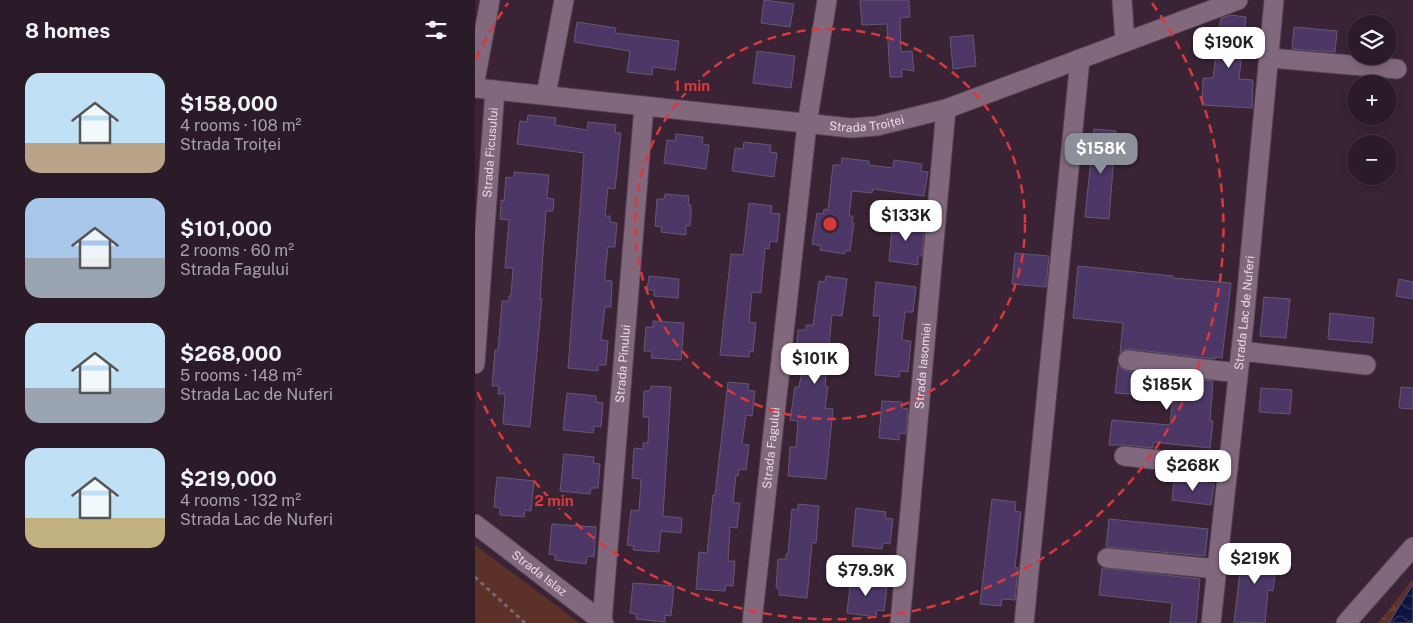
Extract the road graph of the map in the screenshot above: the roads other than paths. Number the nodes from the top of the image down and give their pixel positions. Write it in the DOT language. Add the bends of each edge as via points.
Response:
graph roads {
  1 [pos="490,0"];
  2 [pos="564,0"];
  3 [pos="827,0"];
  4 [pos="1122,0"];
  5 [pos="1239,0"];
  6 [pos="1274,0"];
  7 [pos="1201,7"];
  8 [pos="1125,42"];
  9 [pos="1269,58"];
  10 [pos="1080,59"];
  11 [pos="1397,69"];
  12 [pos="475,81"];
  13 [pos="475,88"];
  14 [pos="495,90"];
  15 [pos="546,95"];
  16 [pos="643,106"];
  17 [pos="945,109"];
  18 [pos="807,124"];
  19 [pos="1241,351"];
  20 [pos="1128,360"];
  21 [pos="475,364"];
  22 [pos="1366,365"];
  23 [pos="1238,373"];
  24 [pos="1124,456"];
  25 [pos="1228,468"];
  26 [pos="475,524"];
  27 [pos="1413,547"];
  28 [pos="1107,558"];
  29 [pos="1217,570"];
  30 [pos="603,622"];
  31 [pos="752,623"];
  32 [pos="900,623"];
  33 [pos="1024,623"];
  34 [pos="1211,623"];
  35 [pos="1346,623"];
  1 -- 12 [label="street"];
  2 -- 15 [label="street"];
  3 -- 18 [label="street, Strada Fagului"];
  4 -- 8 [label="street"];
  5 -- 7 [label="street, Strada Troiței"];
  6 -- 9 [label="street, Strada Lac de Nuferi"];
  7 -- 8 [label="street, Strada Troiței"];
  8 -- 10 [label="street, Strada Troiței"];
  9 -- 11 [label="street"];
  9 -- 19 [label="street, Strada Lac de Nuferi"];
  10 -- 17 [label="street, Strada Troiței"];
  10 -- 33 [label="street"];
  13 -- 14 [label="street, Strada Troiței"];
  14 -- 15 [label="street, Strada Troiței"];
  14 -- 21 [label="street, Strada Ficusului"];
  15 -- 16 [label="street, Strada Troiței"];
  16 -- 18 [label="street, Strada Troiței"];
  16 -- 30 [label="street, Strada Pinului"];
  17 -- 18 [label="street, Strada Troiței" via="877,126 851,128"];
  17 -- 32 [label="street, Strada Iasomiei"];
  18 -- 31 [label="street, Strada Fagului"];
  19 -- 22 [label="street"];
  19 -- 23 [label="street, Strada Lac de Nuferi"];
  20 -- 23 [label="street"];
  23 -- 25 [label="street, Strada Lac de Nuferi"];
  24 -- 25 [label="street"];
  25 -- 29 [label="street, Strada Lac de Nuferi"];
  26 -- 30 [label="street, Strada Islaz"];
  27 -- 35 [label="street"];
  28 -- 29 [label="street"];
  29 -- 34 [label="street, Strada Lac de Nuferi"];
}
